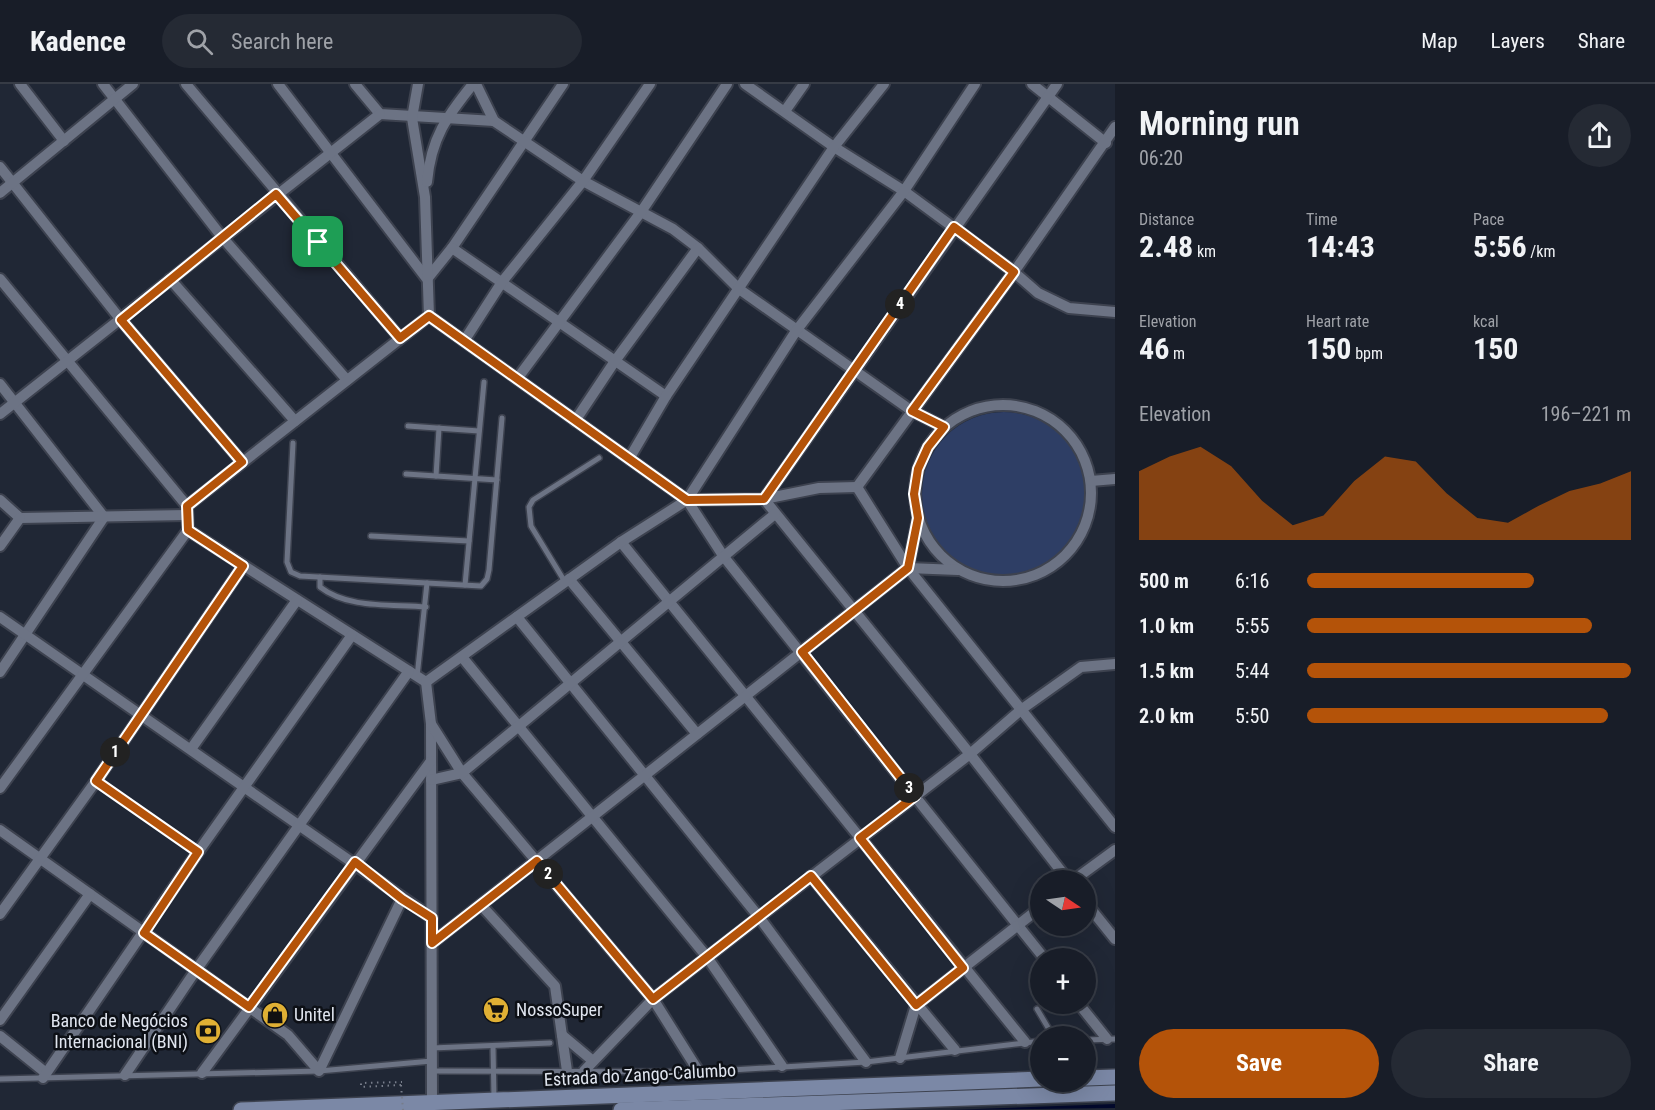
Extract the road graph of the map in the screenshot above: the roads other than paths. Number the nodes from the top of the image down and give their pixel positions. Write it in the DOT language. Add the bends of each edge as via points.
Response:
graph roads {
  1 [pos="20,84"];
  2 [pos="103,84"];
  3 [pos="133,84"];
  4 [pos="186,84"];
  5 [pos="278,84"];
  6 [pos="355,84"];
  7 [pos="418,84"];
  8 [pos="475,84"];
  9 [pos="563,84"];
  10 [pos="650,84"];
  11 [pos="727,84"];
  12 [pos="745,84"];
  13 [pos="804,84"];
  14 [pos="884,84"];
  15 [pos="975,84"];
  16 [pos="1032,84"];
  17 [pos="1056,84"];
  18 [pos="1048,96"];
  19 [pos="115,99"];
  20 [pos="785,111"];
  21 [pos="380,114"];
  22 [pos="412,118"];
  23 [pos="444,119"];
  24 [pos="494,121"];
  25 [pos="1115,127"];
  26 [pos="64,141"];
  27 [pos="525,142"];
  28 [pos="1106,143"];
  29 [pos="834,147"];
  30 [pos="331,154"];
  31 [pos="0,167"];
  32 [pos="583,181"];
  33 [pos="12,183"];
  34 [pos="904,191"];
  35 [pos="0,193"];
  36 [pos="276,194"];
  37 [pos="425,197"];
  38 [pos="641,212"];
  39 [pos="954,227"];
  40 [pos="222,237"];
  41 [pos="452,248"];
  42 [pos="698,248"];
  43 [pos="1014,272"];
  44 [pos="0,279"];
  45 [pos="170,279"];
  46 [pos="427,279"];
  47 [pos="502,282"];
  48 [pos="739,289"];
  49 [pos="1115,312"];
  50 [pos="429,316"];
  51 [pos="121,320"];
  52 [pos="558,321"];
  53 [pos="796,331"];
  54 [pos="400,338"];
  55 [pos="464,341"];
  56 [pos="615,361"];
  57 [pos="67,363"];
  58 [pos="854,369"];
  59 [pos="517,379"];
  60 [pos="347,380"];
  61 [pos="483,382"];
  62 [pos="0,384"];
  63 [pos="666,396"];
  64 [pos="13,402"];
  65 [pos="912,411"];
  66 [pos="0,414"];
  67 [pos="502,418"];
  68 [pos="295,420"];
  69 [pos="575,421"];
  70 [pos="408,426"];
  71 [pos="944,427"];
  72 [pos="439,428"];
  73 [pos="479,431"];
  74 [pos="293,443"];
  75 [pos="599,458"];
  76 [pos="629,459"];
  77 [pos="242,462"];
  78 [pos="406,474"];
  79 [pos="436,476"];
  80 [pos="475,478"];
  81 [pos="1115,479"];
  82 [pos="497,480"];
  83 [pos="1091,481"];
  84 [pos="858,487"];
  85 [pos="764,499"];
  86 [pos="0,500"];
  87 [pos="687,500"];
  88 [pos="187,510"];
  89 [pos="775,514"];
  90 [pos="104,517"];
  91 [pos="20,518"];
  92 [pos="918,518"];
  93 [pos="188,530"];
  94 [pos="371,536"];
  95 [pos="469,541"];
  96 [pos="621,542"];
  97 [pos="0,546"];
  98 [pos="724,557"];
  99 [pos="243,566"];
  100 [pos="908,568"];
  101 [pos="958,570"];
  102 [pos="320,577"];
  103 [pos="567,580"];
  104 [pos="427,583"];
  105 [pos="465,585"];
  106 [pos="297,600"];
  107 [pos="668,600"];
  108 [pos="426,607"];
  109 [pos="854,610"];
  110 [pos="0,617"];
  111 [pos="517,617"];
  112 [pos="26,635"];
  113 [pos="352,635"];
  114 [pos="618,641"];
  115 [pos="802,652"];
  116 [pos="462,657"];
  117 [pos="1115,664"];
  118 [pos="0,672"];
  119 [pos="82,673"];
  120 [pos="418,677"];
  121 [pos="570,682"];
  122 [pos="746,696"];
  123 [pos="1022,709"];
  124 [pos="141,714"];
  125 [pos="431,724"];
  126 [pos="518,727"];
  127 [pos="697,734"];
  128 [pos="191,749"];
  129 [pos="970,754"];
  130 [pos="431,761"];
  131 [pos="462,772"];
  132 [pos="644,777"];
  133 [pos="431,780"];
  134 [pos="96,781"];
  135 [pos="246,786"];
  136 [pos="0,788"];
  137 [pos="915,796"];
  138 [pos="591,818"];
  139 [pos="301,825"];
  140 [pos="1115,826"];
  141 [pos="0,830"];
  142 [pos="860,838"];
  143 [pos="1115,850"];
  144 [pos="198,852"];
  145 [pos="39,859"];
  146 [pos="537,861"];
  147 [pos="355,862"];
  148 [pos="1060,870"];
  149 [pos="1088,870"];
  150 [pos="811,876"];
  151 [pos="90,894"];
  152 [pos="402,899"];
  153 [pos="481,905"];
  154 [pos="0,914"];
  155 [pos="1030,915"];
  156 [pos="1096,915"];
  157 [pos="759,917"];
  158 [pos="432,918"];
  159 [pos="1018,925"];
  160 [pos="144,933"];
  161 [pos="1115,939"];
  162 [pos="432,943"];
  163 [pos="1036,948"];
  164 [pos="707,957"];
  165 [pos="963,968"];
  166 [pos="196,970"];
  167 [pos="653,999"];
  168 [pos="916,1005"];
  169 [pos="249,1007"];
  170 [pos="1088,1014"];
  171 [pos="0,1020"];
  172 [pos="562,1035"];
  173 [pos="0,1036"];
  174 [pos="1111,1039"];
  175 [pos="1096,1040"];
  176 [pos="1025,1042"];
  177 [pos="1030,1042"];
  178 [pos="550,1043"];
  179 [pos="493,1046"];
  180 [pos="432,1048"];
  181 [pos="955,1050"];
  182 [pos="900,1058"];
  183 [pos="593,1061"];
  184 [pos="866,1062"];
  185 [pos="432,1066"];
  186 [pos="782,1066"];
  187 [pos="319,1071"];
  188 [pos="493,1071"];
  189 [pos="567,1071"];
  190 [pos="584,1071"];
  191 [pos="699,1072"];
  192 [pos="202,1073"];
  193 [pos="125,1075"];
  194 [pos="45,1076"];
  195 [pos="1115,1077"];
  196 [pos="1096,1078"];
  197 [pos="0,1079"];
  198 [pos="1030,1079"];
  199 [pos="1115,1093"];
  200 [pos="494,1101"];
  201 [pos="432,1104"];
  202 [pos="241,1110"];
  203 [pos="621,1110"];
  1 -- 26 [label="street"];
  2 -- 19 [label="street"];
  3 -- 19 [label="street"];
  4 -- 36 [label="street"];
  5 -- 30 [label="street"];
  6 -- 21 [label="street"];
  7 -- 22 [label="street"];
  8 -- 23 [label="street"];
  8 -- 24 [label="street"];
  9 -- 27 [label="street"];
  10 -- 32 [label="street"];
  11 -- 38 [label="street"];
  12 -- 20 [label="street"];
  13 -- 20 [label="street"];
  14 -- 29 [label="street"];
  15 -- 34 [label="street"];
  16 -- 18 [label="street"];
  17 -- 18 [label="street"];
  18 -- 28 [label="street"];
  18 -- 39 [label="street"];
  19 -- 26 [label="street"];
  19 -- 40 [label="street"];
  20 -- 29 [label="street"];
  21 -- 22 [label="street"];
  21 -- 30 [label="street"];
  22 -- 23 [label="street"];
  22 -- 37 [label="street"];
  23 -- 24 [label="street"];
  23 -- 37 [label="street" via="429,161"];
  24 -- 27 [label="street"];
  25 -- 28 [label="street"];
  26 -- 33 [label="street"];
  27 -- 32 [label="street"];
  27 -- 41 [label="street"];
  28 -- 43 [label="street"];
  29 -- 34 [label="street"];
  29 -- 48 [label="street"];
  30 -- 36 [label="street"];
  30 -- 46 [label="street"];
  31 -- 33 [label="street"];
  32 -- 38 [label="street"];
  32 -- 47 [label="street"];
  33 -- 35 [label="street"];
  33 -- 51 [label="street"];
  34 -- 39 [label="street"];
  34 -- 53 [label="street"];
  36 -- 40 [label="street"];
  36 -- 54 [label="street"];
  37 -- 46 [label="street"];
  38 -- 42 [label="street"];
  38 -- 52 [label="street"];
  39 -- 43 [label="street"];
  39 -- 58 [label="street"];
  40 -- 45 [label="street"];
  40 -- 60 [label="street"];
  41 -- 46 [label="street"];
  41 -- 47 [label="street"];
  42 -- 48 [label="street"];
  42 -- 56 [label="street"];
  43 -- 49 [label="street" via="1038,293 1069,308"];
  43 -- 65 [label="street"];
  44 -- 57 [label="street"];
  45 -- 51 [label="street"];
  45 -- 68 [label="street"];
  46 -- 50 [label="street"];
  47 -- 52 [label="street"];
  47 -- 55 [label="street"];
  48 -- 53 [label="street"];
  48 -- 63 [label="street"];
  50 -- 54 [label="street"];
  50 -- 55 [label="street"];
  51 -- 57 [label="street"];
  51 -- 77 [label="street"];
  52 -- 56 [label="street"];
  52 -- 59 [label="street"];
  53 -- 58 [label="street"];
  53 -- 87 [label="street"];
  54 -- 60 [label="street"];
  55 -- 59 [label="street"];
  56 -- 63 [label="street"];
  56 -- 69 [label="street"];
  57 -- 64 [label="street"];
  57 -- 88 [label="street"];
  58 -- 65 [label="street"];
  58 -- 85 [label="street"];
  59 -- 69 [label="street"];
  60 -- 68 [label="street"];
  61 -- 73 [label="lane"];
  62 -- 64 [label="street"];
  63 -- 76 [label="street"];
  64 -- 66 [label="street"];
  64 -- 90 [label="street"];
  65 -- 71 [label="street"];
  65 -- 84 [label="street"];
  67 -- 82 [label="lane"];
  68 -- 77 [label="street"];
  69 -- 76 [label="street"];
  70 -- 72 [label="lane"];
  71 -- 83 [label="street" via="966,412 993,405 1046,415 1068,432 1083,454"];
  71 -- 92 [label="street" via="928,447 918,469 914,494"];
  72 -- 73 [label="lane"];
  72 -- 79 [label="lane"];
  73 -- 80 [label="lane"];
  74 -- 102 [label="lane" via="287,562 291,572"];
  75 -- 103 [label="lane" via="533,500 529,507 531,525"];
  76 -- 87 [label="street"];
  77 -- 88 [label="street"];
  78 -- 79 [label="lane"];
  79 -- 80 [label="lane"];
  80 -- 82 [label="lane"];
  80 -- 95 [label="lane"];
  81 -- 83 [label="street"];
  82 -- 105 [label="lane" via="487,579 480,585"];
  83 -- 101 [label="street" via="1090,509 1081,536 1063,559 1040,574 1012,582 984,580"];
  84 -- 85 [label="street" via="819,488"];
  84 -- 100 [label="street"];
  85 -- 87 [label="street"];
  85 -- 89 [label="street"];
  86 -- 91 [label="street"];
  87 -- 96 [label="street"];
  87 -- 98 [label="street"];
  88 -- 90 [label="street"];
  88 -- 93 [label="street"];
  89 -- 98 [label="street"];
  89 -- 109 [label="street"];
  90 -- 91 [label="street"];
  90 -- 112 [label="street"];
  91 -- 97 [label="street"];
  92 -- 100 [label="street"];
  92 -- 101 [label="street" via="940,556"];
  93 -- 99 [label="street"];
  93 -- 119 [label="street"];
  94 -- 95 [label="lane"];
  95 -- 105 [label="lane"];
  96 -- 103 [label="street"];
  96 -- 107 [label="street"];
  98 -- 107 [label="street"];
  98 -- 115 [label="street"];
  99 -- 106 [label="street"];
  99 -- 124 [label="street"];
  100 -- 101 [label="street"];
  100 -- 109 [label="street"];
  100 -- 123 [label="street"];
  102 -- 104 [label="lane"];
  102 -- 108 [label="lane" via="320,587 345,600"];
  103 -- 111 [label="street"];
  103 -- 114 [label="street"];
  104 -- 105 [label="lane"];
  104 -- 108 [label="lane"];
  106 -- 113 [label="street"];
  106 -- 128 [label="street"];
  107 -- 114 [label="street"];
  107 -- 122 [label="street"];
  108 -- 120 [label="lane"];
  109 -- 115 [label="street"];
  109 -- 129 [label="street"];
  110 -- 112 [label="street"];
  111 -- 116 [label="street"];
  111 -- 121 [label="street"];
  112 -- 118 [label="street"];
  112 -- 119 [label="street"];
  113 -- 120 [label="street"];
  113 -- 135 [label="street"];
  114 -- 121 [label="street"];
  114 -- 127 [label="street"];
  115 -- 122 [label="street"];
  115 -- 137 [label="street"];
  116 -- 120 [label="street"];
  116 -- 126 [label="street"];
  117 -- 123 [label="street" via="1081,667"];
  119 -- 124 [label="street"];
  119 -- 136 [label="street"];
  120 -- 125 [label="street"];
  120 -- 139 [label="street"];
  121 -- 126 [label="street"];
  121 -- 132 [label="street"];
  122 -- 127 [label="street"];
  122 -- 142 [label="street"];
  123 -- 129 [label="street"];
  123 -- 140 [label="street"];
  124 -- 128 [label="street"];
  124 -- 134 [label="street"];
  125 -- 130 [label="street"];
  125 -- 131 [label="street"];
  126 -- 131 [label="street"];
  126 -- 138 [label="street"];
  127 -- 132 [label="street"];
  128 -- 135 [label="street"];
  129 -- 137 [label="street"];
  129 -- 148 [label="street"];
  130 -- 133 [label="street"];
  130 -- 147 [label="street"];
  131 -- 133 [label="street"];
  131 -- 146 [label="street"];
  132 -- 138 [label="street"];
  132 -- 157 [label="street"];
  133 -- 158 [label="street"];
  134 -- 144 [label="lane"];
  134 -- 145 [label="street"];
  135 -- 139 [label="street"];
  135 -- 144 [label="street"];
  137 -- 142 [label="street"];
  137 -- 159 [label="street"];
  138 -- 146 [label="street"];
  138 -- 164 [label="street"];
  139 -- 147 [label="street"];
  139 -- 166 [label="street"];
  141 -- 145 [label="street"];
  142 -- 150 [label="street"];
  142 -- 165 [label="street"];
  143 -- 149 [label="street"];
  144 -- 160 [label="street"];
  145 -- 151 [label="street"];
  145 -- 154 [label="street"];
  146 -- 153 [label="street"];
  146 -- 167 [label="street"];
  147 -- 152 [label="street"];
  147 -- 169 [label="street"];
  150 -- 157 [label="street"];
  150 -- 168 [label="street"];
  151 -- 160 [label="street"];
  151 -- 171 [label="street"];
  152 -- 158 [label="street"];
  152 -- 187 [label="street"];
  153 -- 162 [label="street"];
  153 -- 172 [label="street" via="555,986"];
  155 -- 159 [label="street"];
  156 -- 161 [label="street"];
  157 -- 164 [label="street"];
  157 -- 184 [label="street"];
  158 -- 162 [label="street"];
  159 -- 163 [label="street"];
  159 -- 165 [label="street"];
  160 -- 166 [label="street"];
  160 -- 194 [label="street"];
  162 -- 180 [label="street"];
  164 -- 167 [label="street"];
  164 -- 186 [label="street"];
  165 -- 168 [label="street"];
  165 -- 176 [label="street"];
  166 -- 169 [label="street"];
  166 -- 193 [label="street"];
  167 -- 183 [label="street"];
  167 -- 191 [label="street"];
  168 -- 181 [label="street"];
  168 -- 182 [label="street"];
  169 -- 187 [label="street" via="294,1039"];
  169 -- 192 [label="street"];
  170 -- 174 [label="street"];
  172 -- 183 [label="street"];
  172 -- 189 [label="street"];
  173 -- 194 [label="street"];
  174 -- 175 [label="lane"];
  176 -- 177 [label="lane"];
  176 -- 181 [label="lane"];
  178 -- 179 [label="lane"];
  179 -- 180 [label="lane"];
  179 -- 188 [label="lane"];
  180 -- 185 [label="street"];
  181 -- 182 [label="lane"];
  182 -- 184 [label="lane"];
  183 -- 190 [label="street"];
  184 -- 186 [label="lane"];
  185 -- 187 [label="lane"];
  185 -- 188 [label="lane"];
  185 -- 201 [label="street"];
  186 -- 191 [label="lane"];
  187 -- 192 [label="lane"];
  188 -- 189 [label="lane"];
  188 -- 200 [label="lane"];
  189 -- 190 [label="lane"];
  190 -- 191 [label="lane"];
  192 -- 193 [label="lane"];
  193 -- 194 [label="lane"];
  194 -- 197 [label="lane"];
  195 -- 196 [label="main road"];
  198 -- 200 [label="main road, Estrada do Zango-Calumbo"];
  199 -- 203 [label="main road, Estrada do Zango-Calumbo"];
  200 -- 201 [label="main road, Estrada do Zango-Calumbo"];
  201 -- 202 [label="main road, Estrada do Zango-Calumbo"];
}
